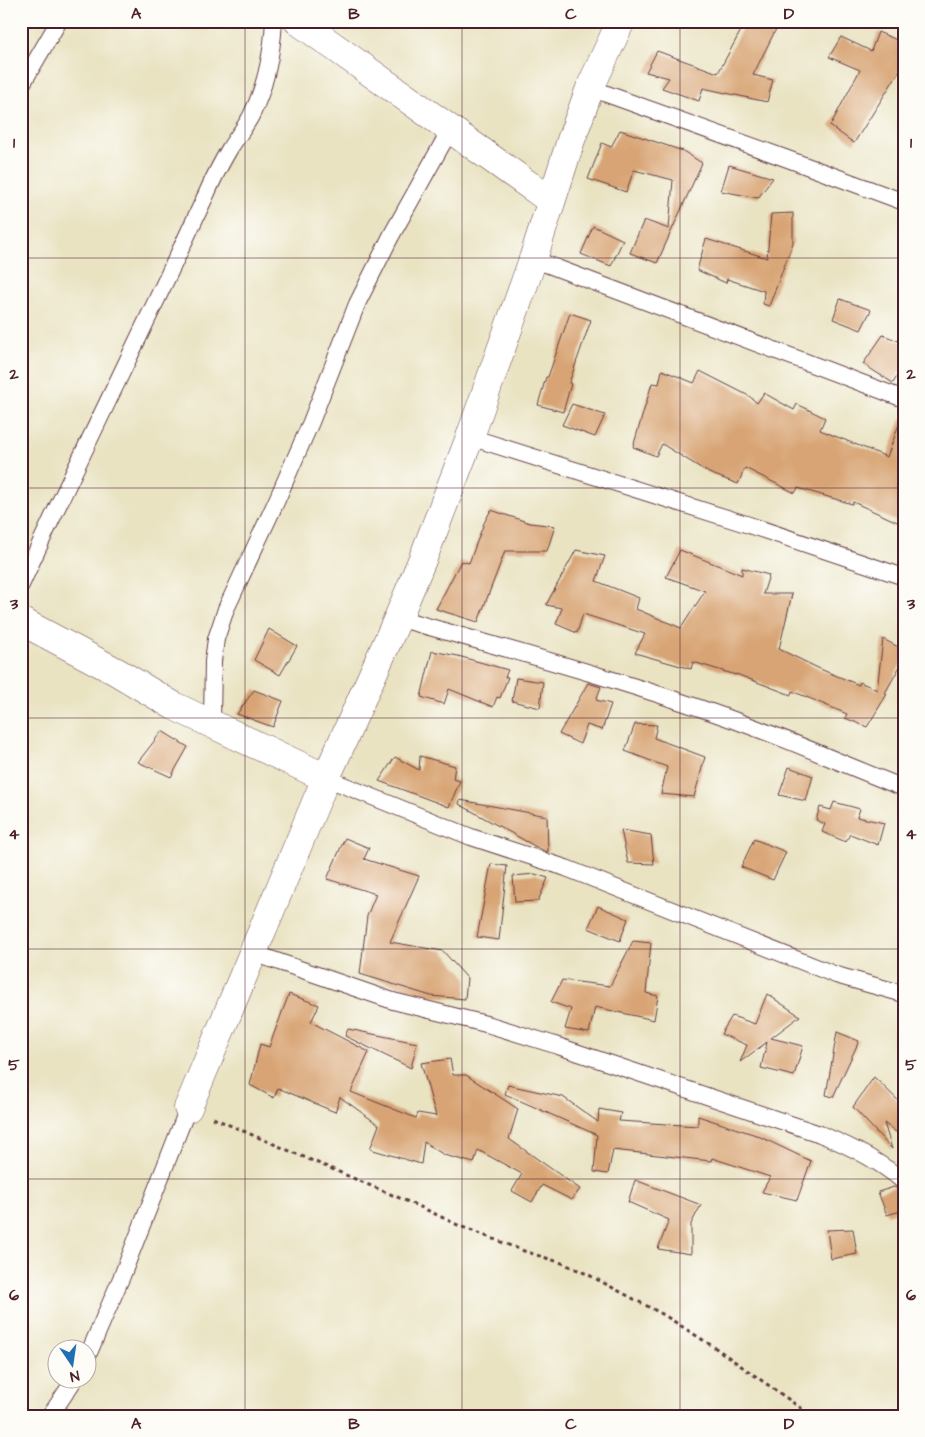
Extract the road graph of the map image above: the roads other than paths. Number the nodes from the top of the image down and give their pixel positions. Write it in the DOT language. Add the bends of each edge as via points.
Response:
graph roads {
  1 [pos="59,21"];
  2 [pos="274,21"];
  3 [pos="298,21"];
  4 [pos="621,21"];
  5 [pos="21,86"];
  6 [pos="590,88"];
  7 [pos="450,130"];
  8 [pos="550,200"];
  9 [pos="904,202"];
  10 [pos="533,259"];
  11 [pos="904,399"];
  12 [pos="470,437"];
  13 [pos="904,577"];
  14 [pos="21,584"];
  15 [pos="398,618"];
  16 [pos="21,621"];
  17 [pos="212,722"];
  18 [pos="326,778"];
  19 [pos="904,788"];
  20 [pos="252,953"];
  21 [pos="904,994"];
  22 [pos="188,1108"];
  23 [pos="904,1182"];
  24 [pos="94,1340"];
  25 [pos="67,1390"];
  26 [pos="50,1416"];
  1 -- 5 [label="lane"];
  2 -- 14 [label="lane" via="268,70 260,96 216,174"];
  3 -- 7 [label="street"];
  4 -- 6 [label="street"];
  6 -- 8 [label="street"];
  6 -- 9 [label="lane"];
  7 -- 8 [label="street"];
  7 -- 17 [label="lane" via="357,304 311,422 226,608 213,661"];
  8 -- 10 [label="street"];
  10 -- 11 [label="lane"];
  10 -- 12 [label="street"];
  12 -- 13 [label="lane"];
  12 -- 15 [label="street"];
  15 -- 18 [label="street"];
  15 -- 19 [label="lane" via="619,681 821,753"];
  16 -- 17 [label="street" via="118,672 174,706"];
  17 -- 18 [label="street"];
  18 -- 20 [label="street"];
  18 -- 21 [label="lane" via="471,837 566,868 836,976"];
  20 -- 22 [label="street"];
  20 -- 23 [label="lane" via="392,1001 555,1044 820,1134 873,1160"];
  22 -- 24 [label="lane"];
  25 -- 26 [label="lane"];
}
